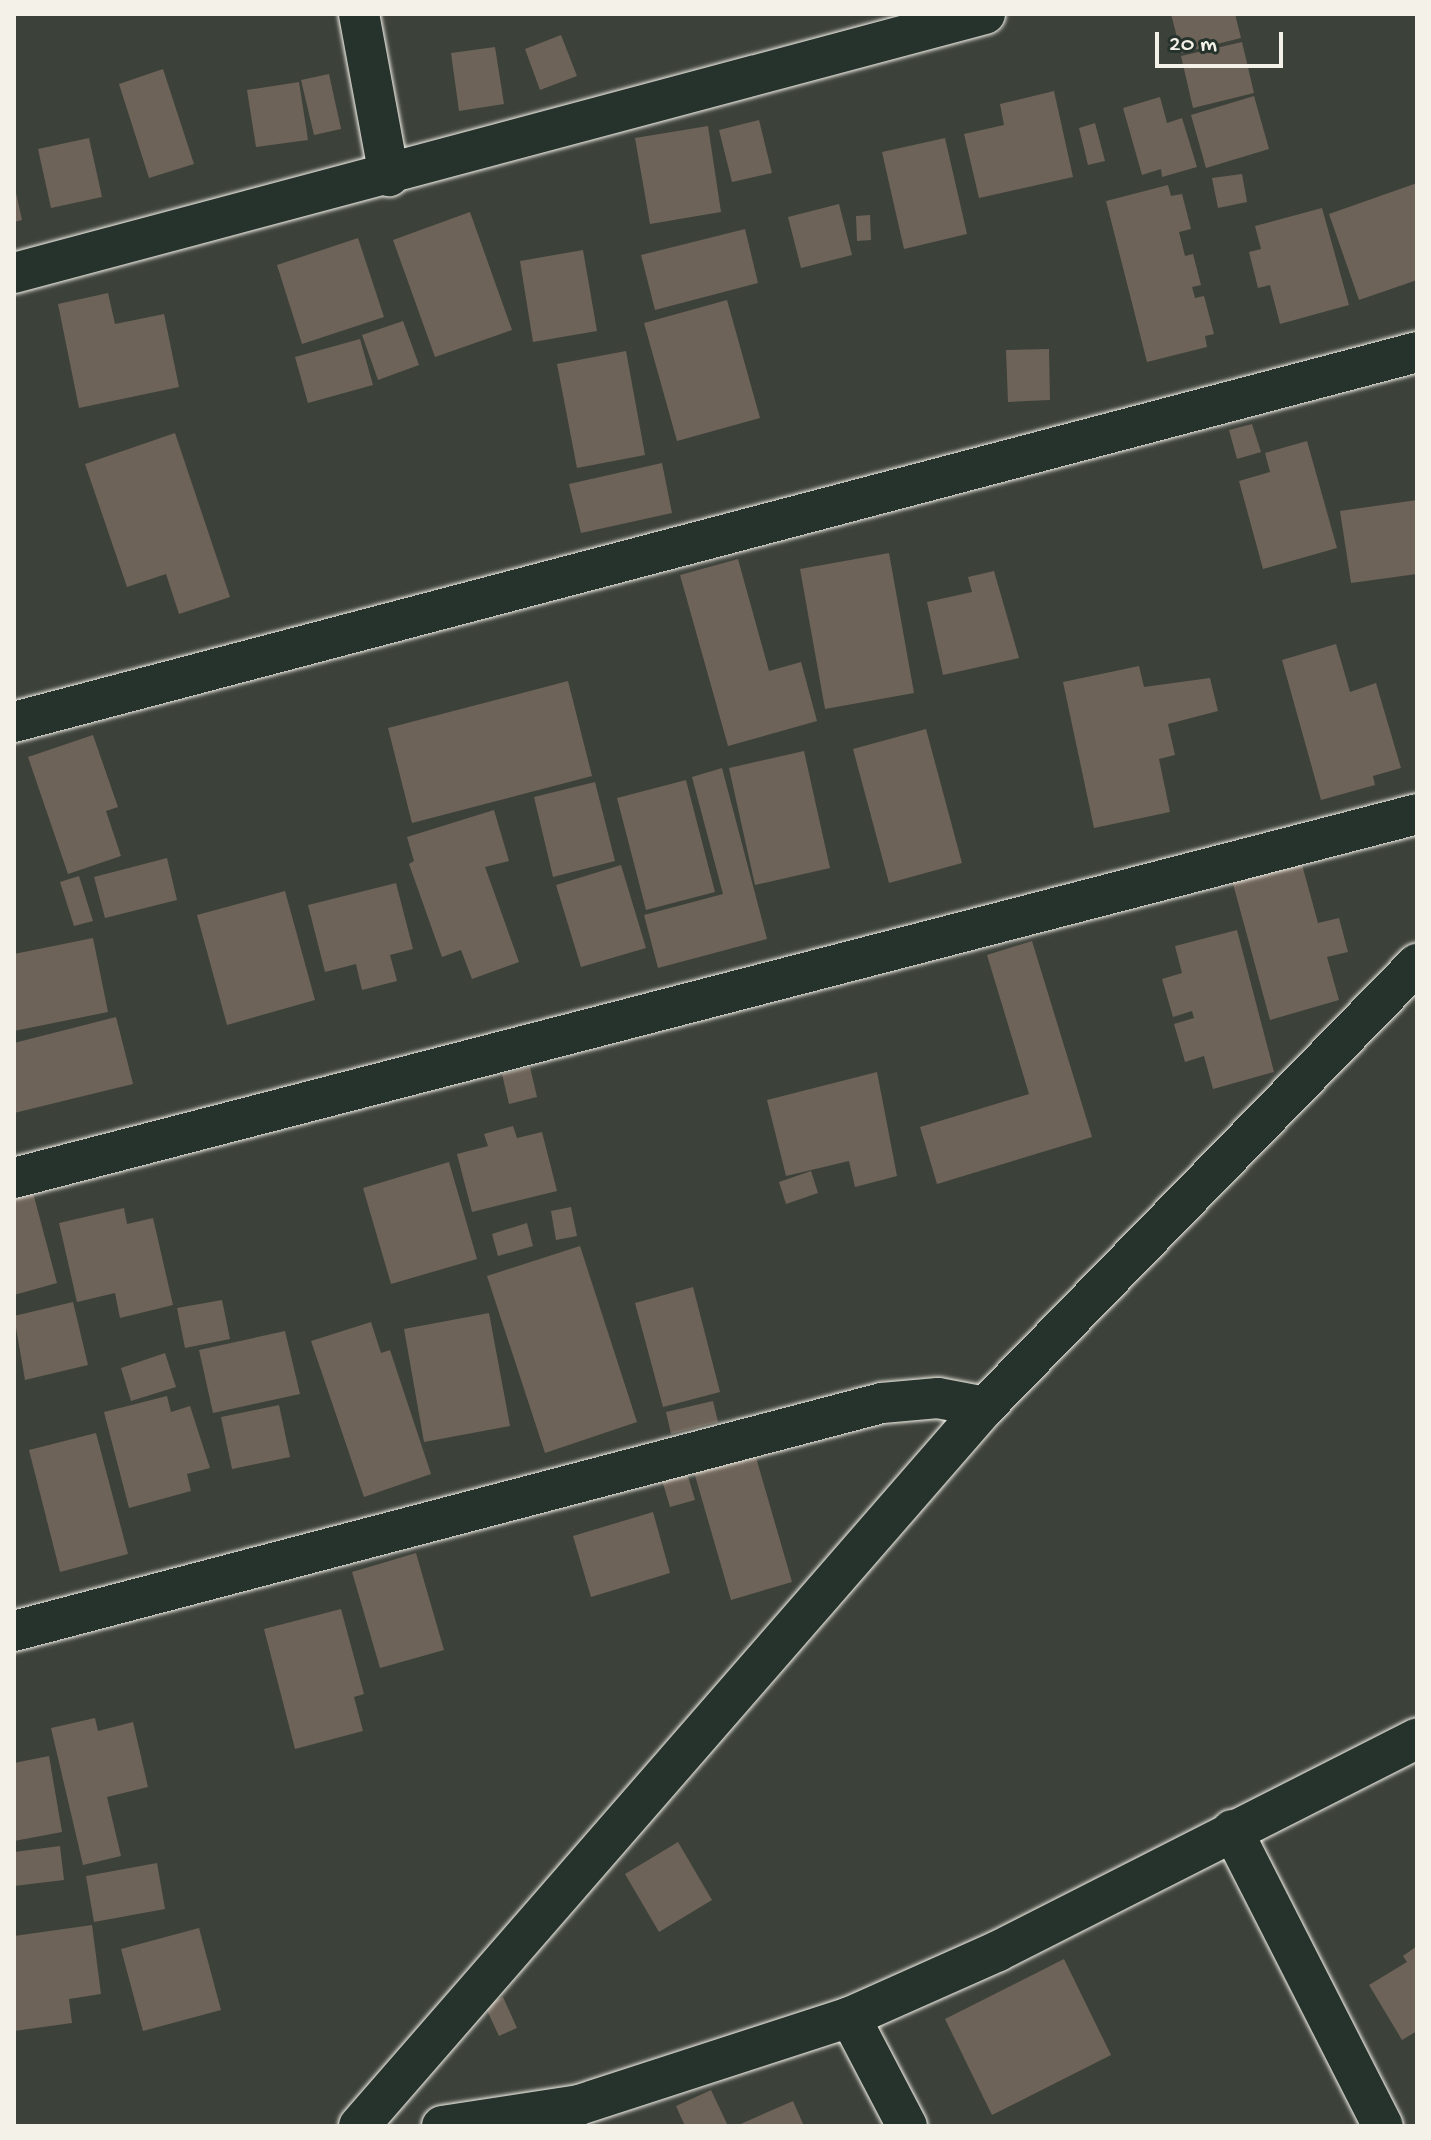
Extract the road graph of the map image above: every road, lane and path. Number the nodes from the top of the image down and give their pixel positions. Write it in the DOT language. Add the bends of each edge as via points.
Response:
graph roads {
  1 [pos="359,14"];
  2 [pos="985,14"];
  3 [pos="389,176"];
  4 [pos="14,273"];
  5 [pos="1417,352"];
  6 [pos="14,722"];
  7 [pos="1417,814"];
  8 [pos="1417,964"];
  9 [pos="14,1178"];
  10 [pos="985,1407"];
  11 [pos="14,1631"];
  12 [pos="1417,1738"];
  13 [pos="1232,1830"];
  14 [pos="850,2017"];
  15 [pos="453,2125"];
  16 [pos="359,2126"];
  17 [pos="907,2126"];
  18 [pos="1383,2126"];
  1 -- 3 [label="street"];
  2 -- 3 [label="street"];
  3 -- 4 [label="street"];
  5 -- 6 [label="street"];
  7 -- 9 [label="street"];
  8 -- 10 [label="street"];
  10 -- 11 [label="street" via="938,1398 882,1403"];
  10 -- 16 [label="street"];
  12 -- 13 [label="street"];
  13 -- 14 [label="street" via="998,1951"];
  13 -- 18 [label="street"];
  14 -- 15 [label="street" via="579,2105"];
  14 -- 17 [label="street"];
}
